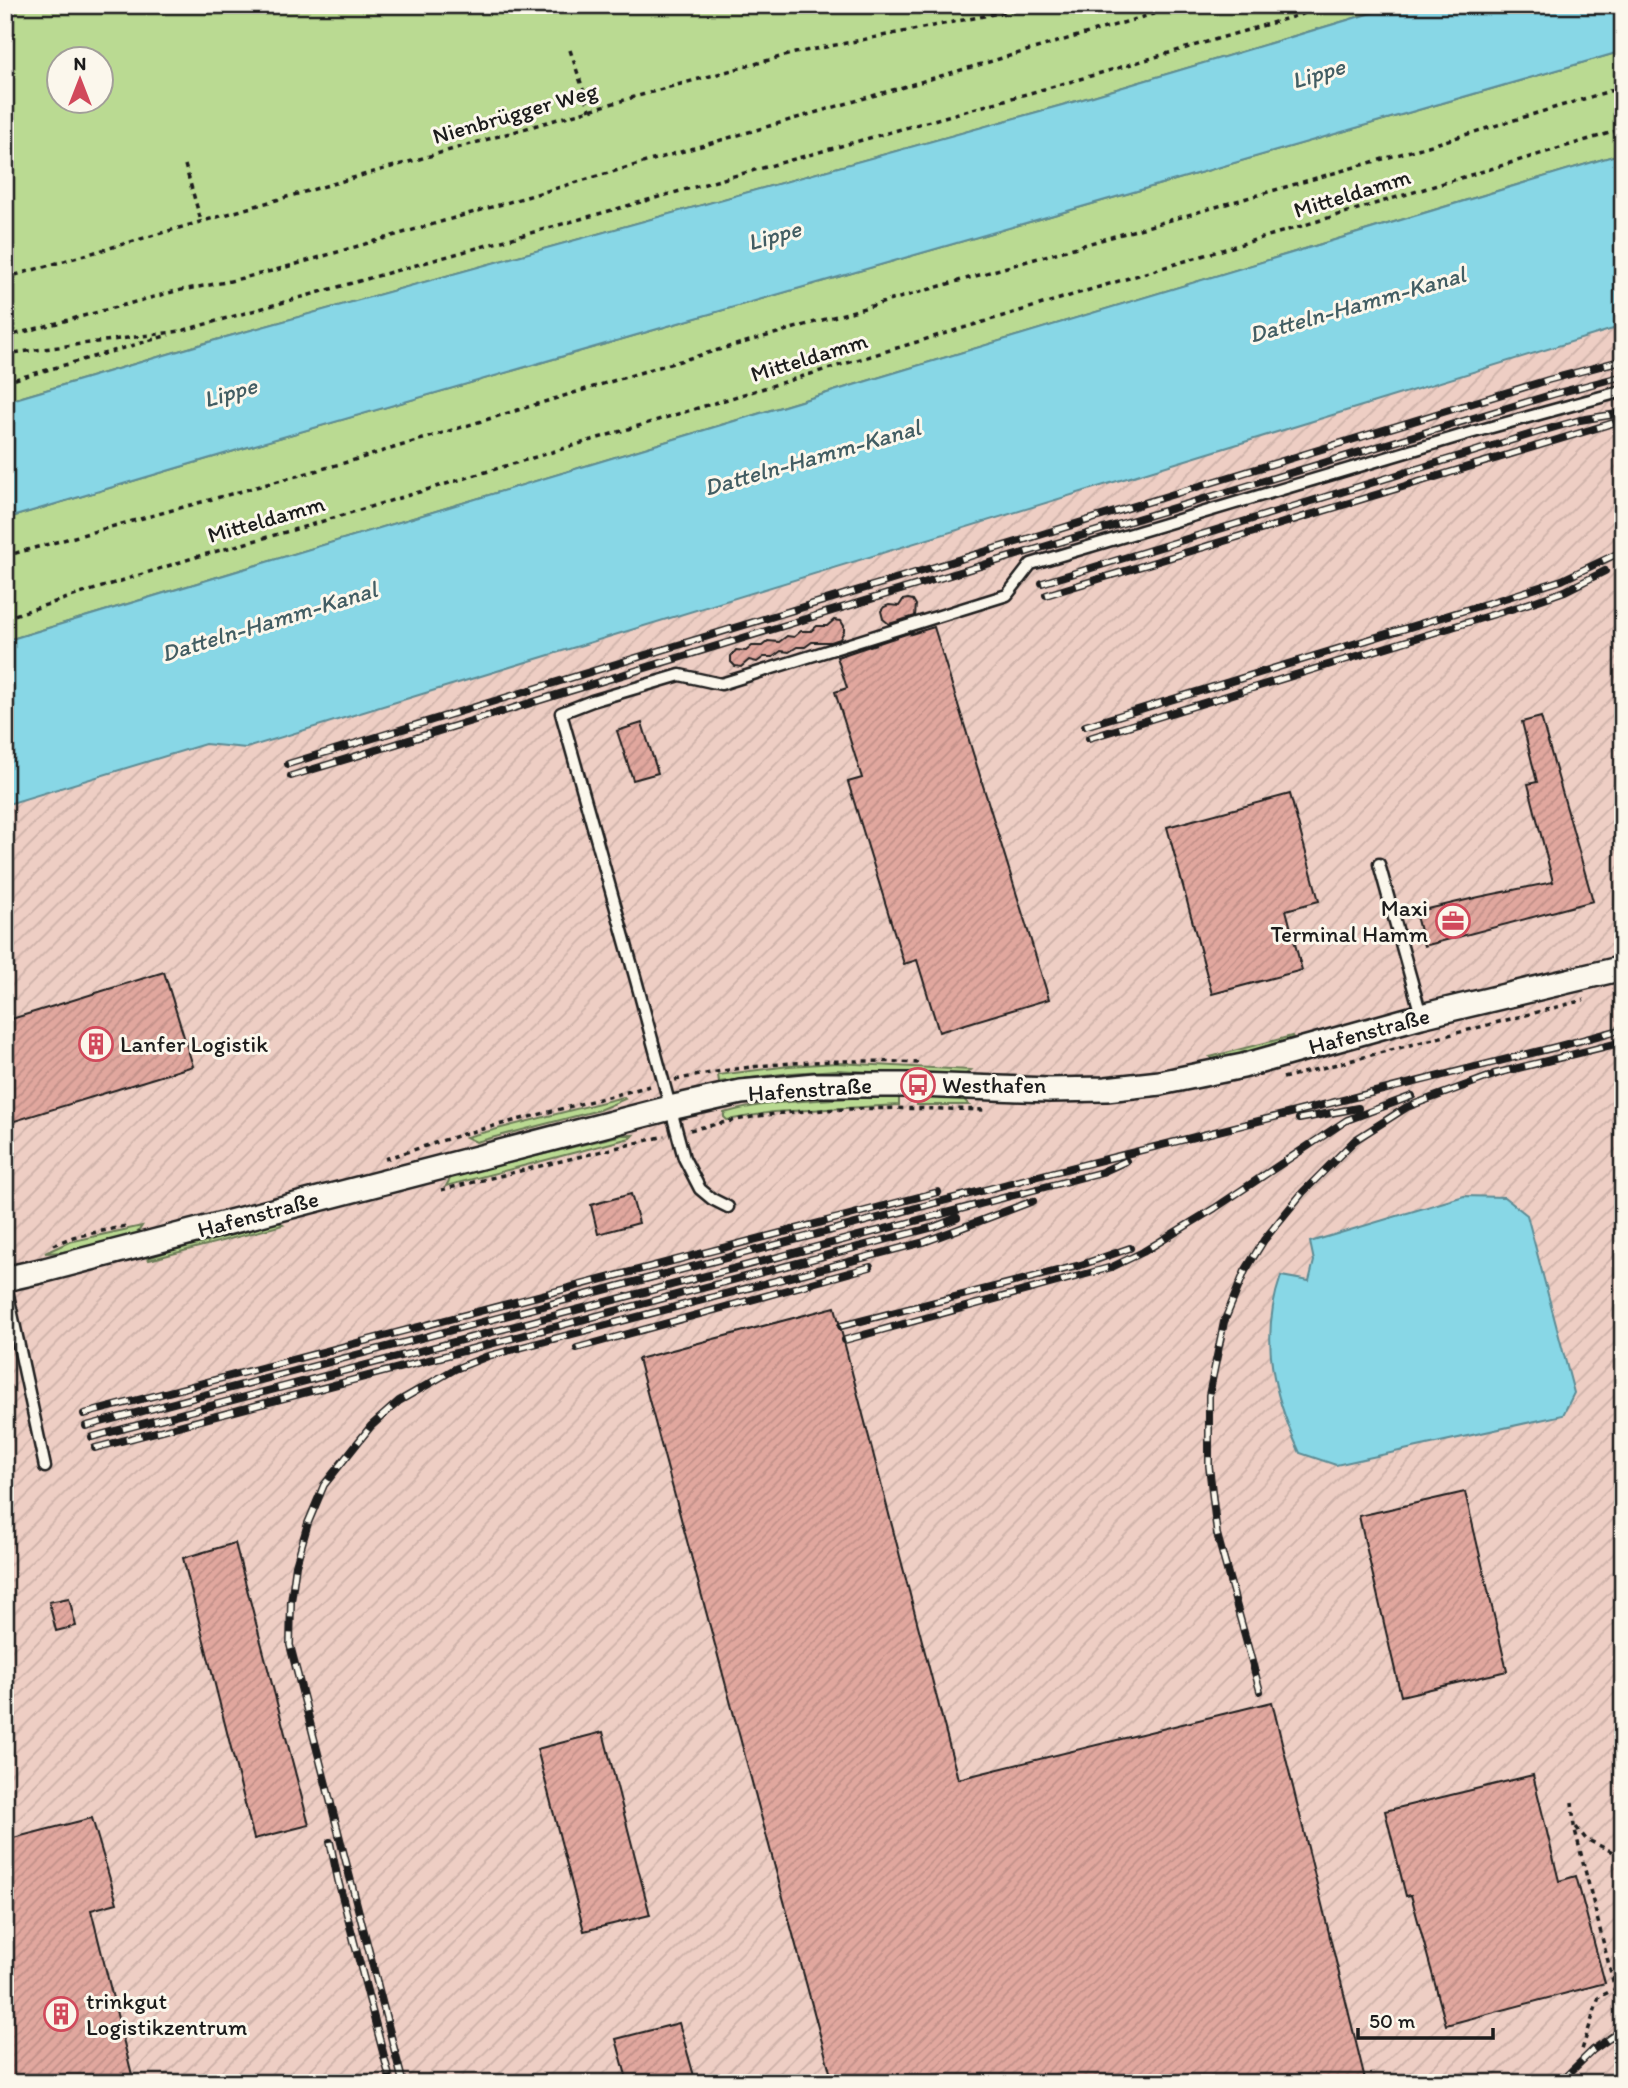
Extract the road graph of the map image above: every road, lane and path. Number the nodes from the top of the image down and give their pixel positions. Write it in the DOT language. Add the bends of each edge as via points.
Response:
graph roads {
  1 [pos="1040,5"];
  2 [pos="1184,5"];
  3 [pos="1333,5"];
  4 [pos="570,50"];
  5 [pos="1623,87"];
  6 [pos="590,110"];
  7 [pos="1623,129"];
  8 [pos="185,165"];
  9 [pos="201,221"];
  10 [pos="5,278"];
  11 [pos="181,331"];
  12 [pos="5,337"];
  13 [pos="5,354"];
  14 [pos="5,382"];
  15 [pos="1623,391"];
  16 [pos="5,556"];
  17 [pos="5,618"];
  18 [pos="1379,864"];
  19 [pos="1623,968"];
  20 [pos="1596,997"];
  21 [pos="1421,1016"];
  22 [pos="1275,1080"];
  23 [pos="670,1108"];
  24 [pos="993,1110"];
  25 [pos="676,1133"];
  26 [pos="434,1192"];
  27 [pos="728,1207"];
  28 [pos="5,1280"];
  29 [pos="45,1467"];
  30 [pos="1572,1802"];
  31 [pos="1574,1826"];
  32 [pos="1623,1857"];
  33 [pos="1581,2053"];
  1 -- 6 [label="path, Nienbrügger Weg" via="795,53"];
  2 -- 12 [label="path" via="276,270 176,291"];
  3 -- 11 [label="path"];
  4 -- 6 [label="path"];
  5 -- 16 [label="path" via="351,461"];
  6 -- 9 [label="path, Nienbrügger Weg"];
  7 -- 17 [label="path, Mitteldamm"];
  8 -- 9 [label="path"];
  9 -- 10 [label="path, Nienbrügger Weg"];
  11 -- 13 [label="path"];
  11 -- 14 [label="path"];
  15 -- 23 [label="lane" via="1031,564 1007,595 721,684 680,675 561,713"];
  18 -- 21 [label="lane"];
  19 -- 21 [label="street, Hafenstraße"];
  20 -- 22 [label="path"];
  21 -- 23 [label="street, Hafenstraße" via="1244,1066 1160,1083 1049,1090 815,1085 741,1093"];
  23 -- 25 [label="lane"];
  23 -- 28 [label="street, Hafenstraße"];
  24 -- 25 [label="path" via="805,1112 757,1116"];
  25 -- 26 [label="path"];
  25 -- 27 [label="lane" via="700,1189"];
  28 -- 29 [label="lane"];
  30 -- 31 [label="path"];
  31 -- 32 [label="path" via="1586,1839"];
  31 -- 33 [label="path" via="1615,1989 1599,1997"];
}
